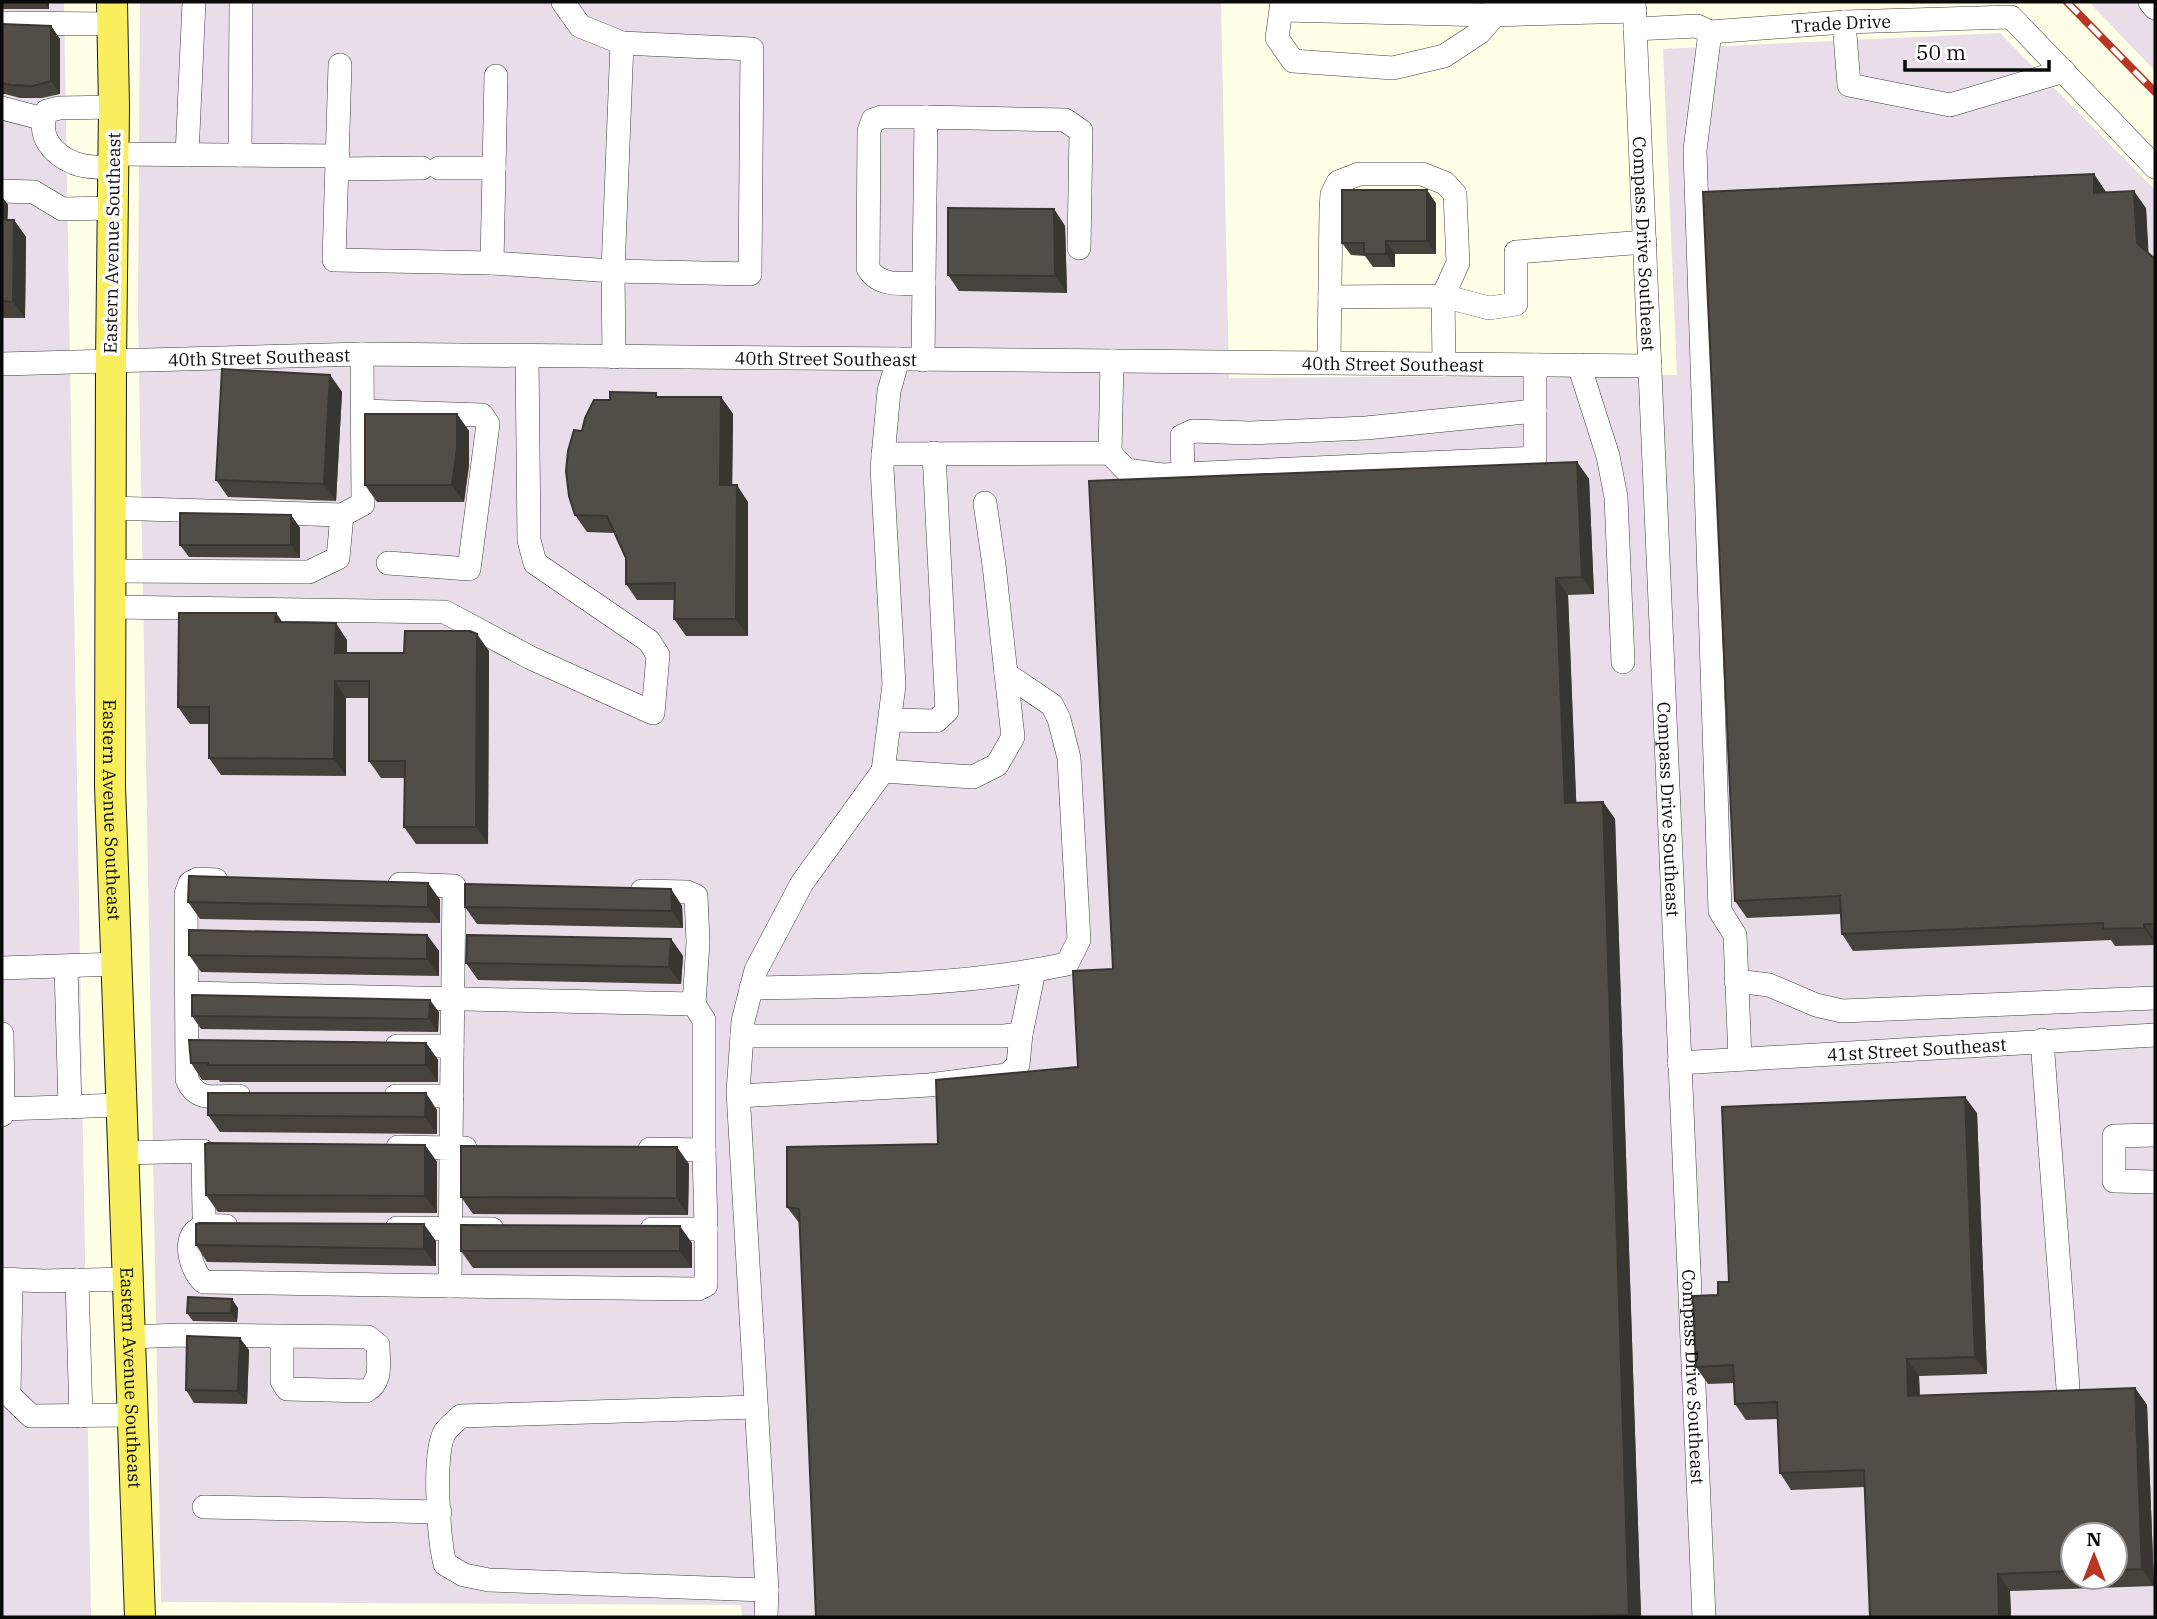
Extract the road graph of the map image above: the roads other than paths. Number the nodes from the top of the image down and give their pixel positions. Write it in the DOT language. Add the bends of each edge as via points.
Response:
graph roads {
  1 [pos="194,2"];
  2 [pos="241,2"];
  3 [pos="563,2"];
  4 [pos="2150,2"];
  5 [pos="1282,6"];
  6 [pos="1495,8"];
  7 [pos="2155,8"];
  8 [pos="112,13"];
  9 [pos="1635,14"];
  10 [pos="1844,22"];
  11 [pos="2,23"];
  12 [pos="1710,32"];
  13 [pos="622,43"];
  14 [pos="340,65"];
  15 [pos="2064,71"];
  16 [pos="496,75"];
  17 [pos="114,107"];
  18 [pos="2,108"];
  19 [pos="926,117"];
  20 [pos="44,119"];
  21 [pos="187,155"];
  22 [pos="240,155"];
  23 [pos="113,161"];
  24 [pos="338,162"];
  25 [pos="2155,167"];
  26 [pos="494,168"];
  27 [pos="2,191"];
  28 [pos="113,208"];
  29 [pos="1645,243"];
  30 [pos="1079,248"];
  31 [pos="492,263"];
  32 [pos="613,271"];
  33 [pos="924,282"];
  34 [pos="1443,296"];
  35 [pos="1330,297"];
  36 [pos="362,354"];
  37 [pos="527,356"];
  38 [pos="614,356"];
  39 [pos="898,359"];
  40 [pos="923,360"];
  41 [pos="1112,361"];
  42 [pos="111,362"];
  43 [pos="1329,362"];
  44 [pos="2,364"];
  45 [pos="1444,364"];
  46 [pos="1535,365"];
  47 [pos="1579,365"];
  48 [pos="1650,366"];
  49 [pos="363,411"];
  50 [pos="1535,411"];
  51 [pos="934,453"];
  52 [pos="1110,453"];
  53 [pos="883,454"];
  54 [pos="1183,474"];
  55 [pos="985,503"];
  56 [pos="111,508"];
  57 [pos="342,515"];
  58 [pos="388,563"];
  59 [pos="111,571"];
  60 [pos="112,607"];
  61 [pos="1623,662"];
  62 [pos="1006,674"];
  63 [pos="890,720"];
  64 [pos="883,771"];
  65 [pos="239,880"];
  66 [pos="373,884"];
  67 [pos="454,886"];
  68 [pos="481,886"];
  69 [pos="618,890"];
  70 [pos="186,933"];
  71 [pos="213,933"];
  72 [pos="426,937"];
  73 [pos="453,937"];
  74 [pos="480,938"];
  75 [pos="671,942"];
  76 [pos="698,942"];
  77 [pos="116,964"];
  78 [pos="66,967"];
  79 [pos="2,968"];
  80 [pos="1034,971"];
  81 [pos="1737,981"];
  82 [pos="751,989"];
  83 [pos="187,993"];
  84 [pos="453,998"];
  85 [pos="2155,998"];
  86 [pos="694,1004"];
  87 [pos="2,1034"];
  88 [pos="1021,1034"];
  89 [pos="2155,1035"];
  90 [pos="742,1036"];
  91 [pos="2042,1040"];
  92 [pos="187,1043"];
  93 [pos="215,1043"];
  94 [pos="368,1045"];
  95 [pos="452,1046"];
  96 [pos="1740,1059"];
  97 [pos="1679,1063"];
  98 [pos="256,1096"];
  99 [pos="368,1096"];
  100 [pos="452,1096"];
  101 [pos="738,1097"];
  102 [pos="121,1104"];
  103 [pos="70,1107"];
  104 [pos="3,1112"];
  105 [pos="2155,1135"];
  106 [pos="382,1147"];
  107 [pos="451,1148"];
  108 [pos="491,1148"];
  109 [pos="624,1149"];
  110 [pos="704,1150"];
  111 [pos="123,1153"];
  112 [pos="2155,1182"];
  113 [pos="204,1214"];
  114 [pos="248,1227"];
  115 [pos="369,1228"];
  116 [pos="450,1229"];
  117 [pos="518,1229"];
  118 [pos="625,1229"];
  119 [pos="706,1230"];
  120 [pos="7,1279"];
  121 [pos="128,1279"];
  122 [pos="77,1280"];
  123 [pos="450,1286"];
  124 [pos="282,1336"];
  125 [pos="131,1337"];
  126 [pos="2068,1388"];
  127 [pos="6,1403"];
  128 [pos="756,1407"];
  129 [pos="132,1415"];
  130 [pos="81,1416"];
  131 [pos="204,1507"];
  132 [pos="440,1513"];
  133 [pos="766,1590"];
  134 [pos="140,1617"];
  135 [pos="766,1617"];
  136 [pos="1704,1617"];
  1 -- 21 [label="street"];
  2 -- 22 [label="street"];
  3 -- 13 [label="street" via="580,26"];
  4 -- 7 [label="street"];
  5 -- 6 [label="street, Trade Drive"];
  5 -- 6 [label="street" via="1277,38 1293,61 1393,68 1444,56 1479,33"];
  6 -- 9 [label="street, Trade Drive"];
  8 -- 11 [label="street"];
  8 -- 17 [label="main road, Eastern Avenue Southeast"];
  9 -- 12 [label="street, Trade Drive"];
  9 -- 29 [label="street, Compass Drive Southeast"];
  10 -- 12 [label="street, Trade Drive"];
  10 -- 15 [label="street, Trade Drive" via="2011,17"];
  10 -- 15 [label="street" via="1849,85 1950,105"];
  12 -- 81 [label="street" via="1695,150 1720,911 1735,935"];
  13 -- 32 [label="street"];
  13 -- 32 [label="street" via="752,49 750,274"];
  14 -- 24 [label="street"];
  15 -- 25 [label="street, Trade Drive"];
  16 -- 26 [label="street"];
  17 -- 20 [label="street" via="59,108 47,111"];
  17 -- 23 [label="main road, Eastern Avenue Southeast"];
  18 -- 20 [label="street"];
  19 -- 30 [label="street" via="1065,120 1081,131"];
  19 -- 33 [label="street"];
  19 -- 33 [label="street" via="882,117 873,120 869,131 868,268 883,282"];
  20 -- 23 [label="street" via="44,135 58,153 75,164"];
  21 -- 22 [label="street"];
  21 -- 23 [label="street"];
  22 -- 24 [label="street"];
  23 -- 28 [label="main road, Eastern Avenue Southeast"];
  24 -- 26 [label="street"];
  24 -- 31 [label="street" via="334,260"];
  26 -- 31 [label="street"];
  27 -- 28 [label="street" via="34,192 62,209"];
  28 -- 42 [label="main road, Eastern Avenue Southeast"];
  29 -- 34 [label="street" via="1516,252 1516,304 1489,308"];
  29 -- 48 [label="street, Compass Drive Southeast"];
  31 -- 32 [label="street"];
  32 -- 38 [label="street"];
  33 -- 40 [label="street"];
  34 -- 35 [label="street"];
  34 -- 35 [label="street" via="1458,263 1455,194 1445,183 1422,174 1359,174 1338,182 1332,194"];
  34 -- 45 [label="street"];
  35 -- 43 [label="street"];
  36 -- 37 [label="street, 40th Street Southeast"];
  36 -- 42 [label="street, 40th Street Southeast"];
  36 -- 49 [label="street"];
  37 -- 38 [label="street, 40th Street Southeast"];
  37 -- 60 [label="street" via="529,540 535,563 649,641 658,655 653,713 531,658 445,612"];
  38 -- 39 [label="street, 40th Street Southeast"];
  39 -- 40 [label="street, 40th Street Southeast"];
  39 -- 53 [label="street" via="889,391"];
  40 -- 41 [label="street, 40th Street Southeast"];
  41 -- 43 [label="street, 40th Street Southeast"];
  41 -- 52 [label="street"];
  42 -- 44 [label="street, 40th Street Southeast"];
  42 -- 56 [label="main road, Eastern Avenue Southeast"];
  43 -- 45 [label="street, 40th Street Southeast"];
  45 -- 46 [label="street, 40th Street Southeast"];
  46 -- 47 [label="street, 40th Street Southeast"];
  46 -- 50 [label="street"];
  47 -- 48 [label="street, 40th Street Southeast"];
  47 -- 61 [label="street" via="1616,497"];
  48 -- 97 [label="street, Compass Drive Southeast"];
  49 -- 57 [label="street" via="363,504"];
  49 -- 58 [label="street" via="482,415 488,424 469,569"];
  50 -- 54 [label="street" via="1366,428 1193,431 1182,436"];
  50 -- 54 [label="street" via="1535,458"];
  51 -- 52 [label="street"];
  51 -- 53 [label="street"];
  51 -- 63 [label="street" via="947,711 936,721"];
  52 -- 54 [label="street" via="1126,470"];
  53 -- 63 [label="street" via="894,685"];
  55 -- 62 [label="street"];
  56 -- 57 [label="street"];
  56 -- 59 [label="main road, Eastern Avenue Southeast"];
  57 -- 59 [label="street" via="338,558 309,572"];
  59 -- 60 [label="main road, Eastern Avenue Southeast"];
  60 -- 77 [label="main road, Eastern Avenue Southeast" via="110,786"];
  62 -- 64 [label="street" via="1013,737 997,765 972,777"];
  62 -- 80 [label="street" via="1052,705 1069,758 1079,940 1068,964"];
  63 -- 64 [label="street"];
  64 -- 82 [label="street" via="802,883 756,970"];
  65 -- 70 [label="street" via="198,879 190,883"];
  66 -- 67 [label="street"];
  67 -- 68 [label="street"];
  67 -- 73 [label="street"];
  69 -- 76 [label="street" via="696,896"];
  70 -- 71 [label="street"];
  70 -- 83 [label="street"];
  72 -- 73 [label="street"];
  73 -- 74 [label="street"];
  73 -- 84 [label="street"];
  75 -- 76 [label="street"];
  76 -- 86 [label="street"];
  77 -- 78 [label="street"];
  77 -- 102 [label="main road, Eastern Avenue Southeast"];
  78 -- 79 [label="street"];
  78 -- 103 [label="street"];
  80 -- 82 [label="street" via="882,986"];
  80 -- 88 [label="street"];
  81 -- 85 [label="street" via="1769,985 1842,1011"];
  81 -- 96 [label="street"];
  82 -- 90 [label="street"];
  83 -- 84 [label="street"];
  83 -- 92 [label="street"];
  84 -- 86 [label="street"];
  84 -- 95 [label="street"];
  86 -- 110 [label="street" via="704,1020"];
  87 -- 104 [label="street"];
  88 -- 90 [label="street"];
  88 -- 101 [label="street" via="1017,1065 1007,1075 929,1085"];
  89 -- 91 [label="street, 41st Street Southeast"];
  90 -- 101 [label="street"];
  91 -- 96 [label="street, 41st Street Southeast"];
  91 -- 126 [label="street"];
  92 -- 93 [label="street"];
  92 -- 98 [label="street" via="191,1089 201,1096"];
  94 -- 95 [label="street"];
  95 -- 100 [label="street"];
  96 -- 97 [label="street, 41st Street Southeast"];
  97 -- 136 [label="street, Compass Drive Southeast"];
  99 -- 100 [label="street"];
  100 -- 107 [label="street"];
  101 -- 128 [label="street"];
  102 -- 103 [label="street"];
  102 -- 111 [label="main road, Eastern Avenue Southeast"];
  103 -- 104 [label="street"];
  105 -- 112 [label="street" via="2114,1136 2114,1181"];
  106 -- 107 [label="street"];
  107 -- 108 [label="street"];
  107 -- 116 [label="street"];
  109 -- 110 [label="street"];
  110 -- 119 [label="street"];
  111 -- 113 [label="street" via="210,1148"];
  111 -- 121 [label="main road, Eastern Avenue Southeast"];
  114 -- 123 [label="street" via="196,1230 190,1238 191,1263 198,1277 204,1282"];
  115 -- 116 [label="street"];
  116 -- 117 [label="street"];
  116 -- 123 [label="street"];
  118 -- 119 [label="street"];
  119 -- 123 [label="street" via="706,1285 698,1289"];
  120 -- 122 [label="street"];
  120 -- 127 [label="street"];
  121 -- 122 [label="street"];
  121 -- 125 [label="main road, Eastern Avenue Southeast"];
  122 -- 130 [label="street"];
  124 -- 125 [label="street"];
  125 -- 129 [label="main road, Eastern Avenue Southeast"];
  127 -- 130 [label="street" via="31,1416"];
  128 -- 132 [label="street" via="461,1416 444,1433 438,1460"];
  128 -- 133 [label="street"];
  129 -- 130 [label="street"];
  129 -- 134 [label="main road, Eastern Avenue Southeast"];
  131 -- 132 [label="street"];
  132 -- 133 [label="street" via="445,1564 464,1575 489,1580"];
  133 -- 135 [label="street"];
}
